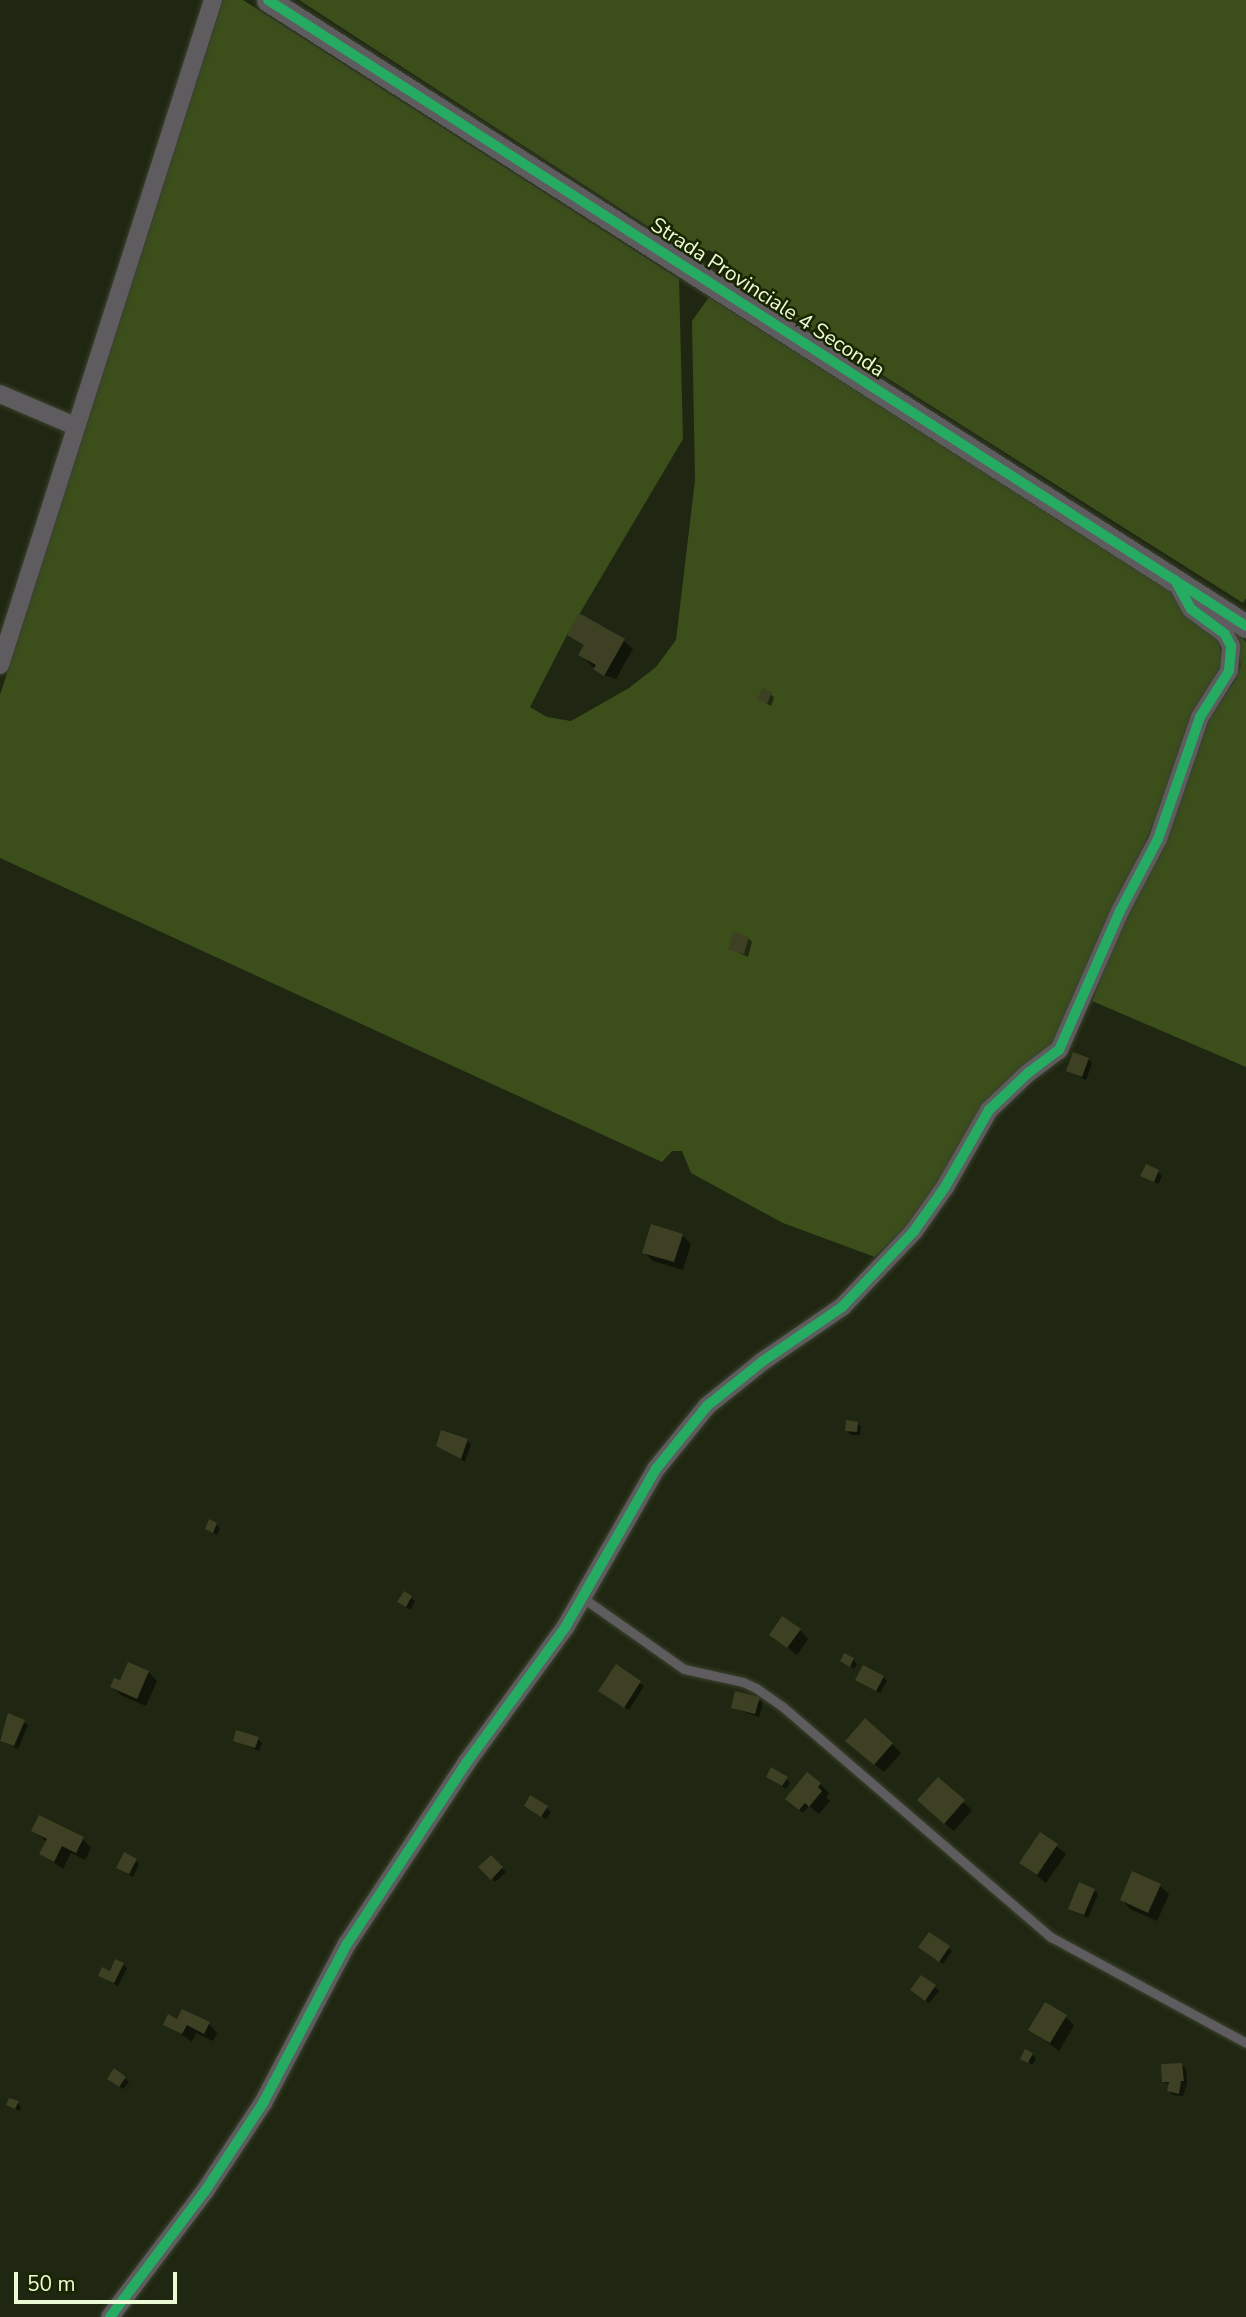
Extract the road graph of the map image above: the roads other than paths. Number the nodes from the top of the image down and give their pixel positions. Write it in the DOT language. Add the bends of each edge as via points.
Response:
graph roads {
  1 [pos="213,0"];
  2 [pos="268,0"];
  3 [pos="0,394"];
  4 [pos="75,426"];
  5 [pos="1175,580"];
  6 [pos="1246,626"];
  7 [pos="0,665"];
  8 [pos="583,1598"];
  9 [pos="1246,2043"];
  10 [pos="110,2317"];
  1 -- 4 [label="street"];
  2 -- 5 [label="street, Strada Provinciale 4 Seconda"];
  3 -- 4 [label="street"];
  4 -- 7 [label="street"];
  5 -- 6 [label="street, Strada Provinciale 4 Seconda"];
  5 -- 8 [label="street" via="1191,609 1225,634 1231,646 1230,671 1200,717 1158,839 1120,911 1059,1050 989,1110 914,1231 842,1307 763,1361 708,1406 656,1469"];
  8 -- 9 [label="lane" via="684,1669 756,1688 1051,1937"];
  8 -- 10 [label="street" via="347,1944 262,2103 205,2191"];
}
